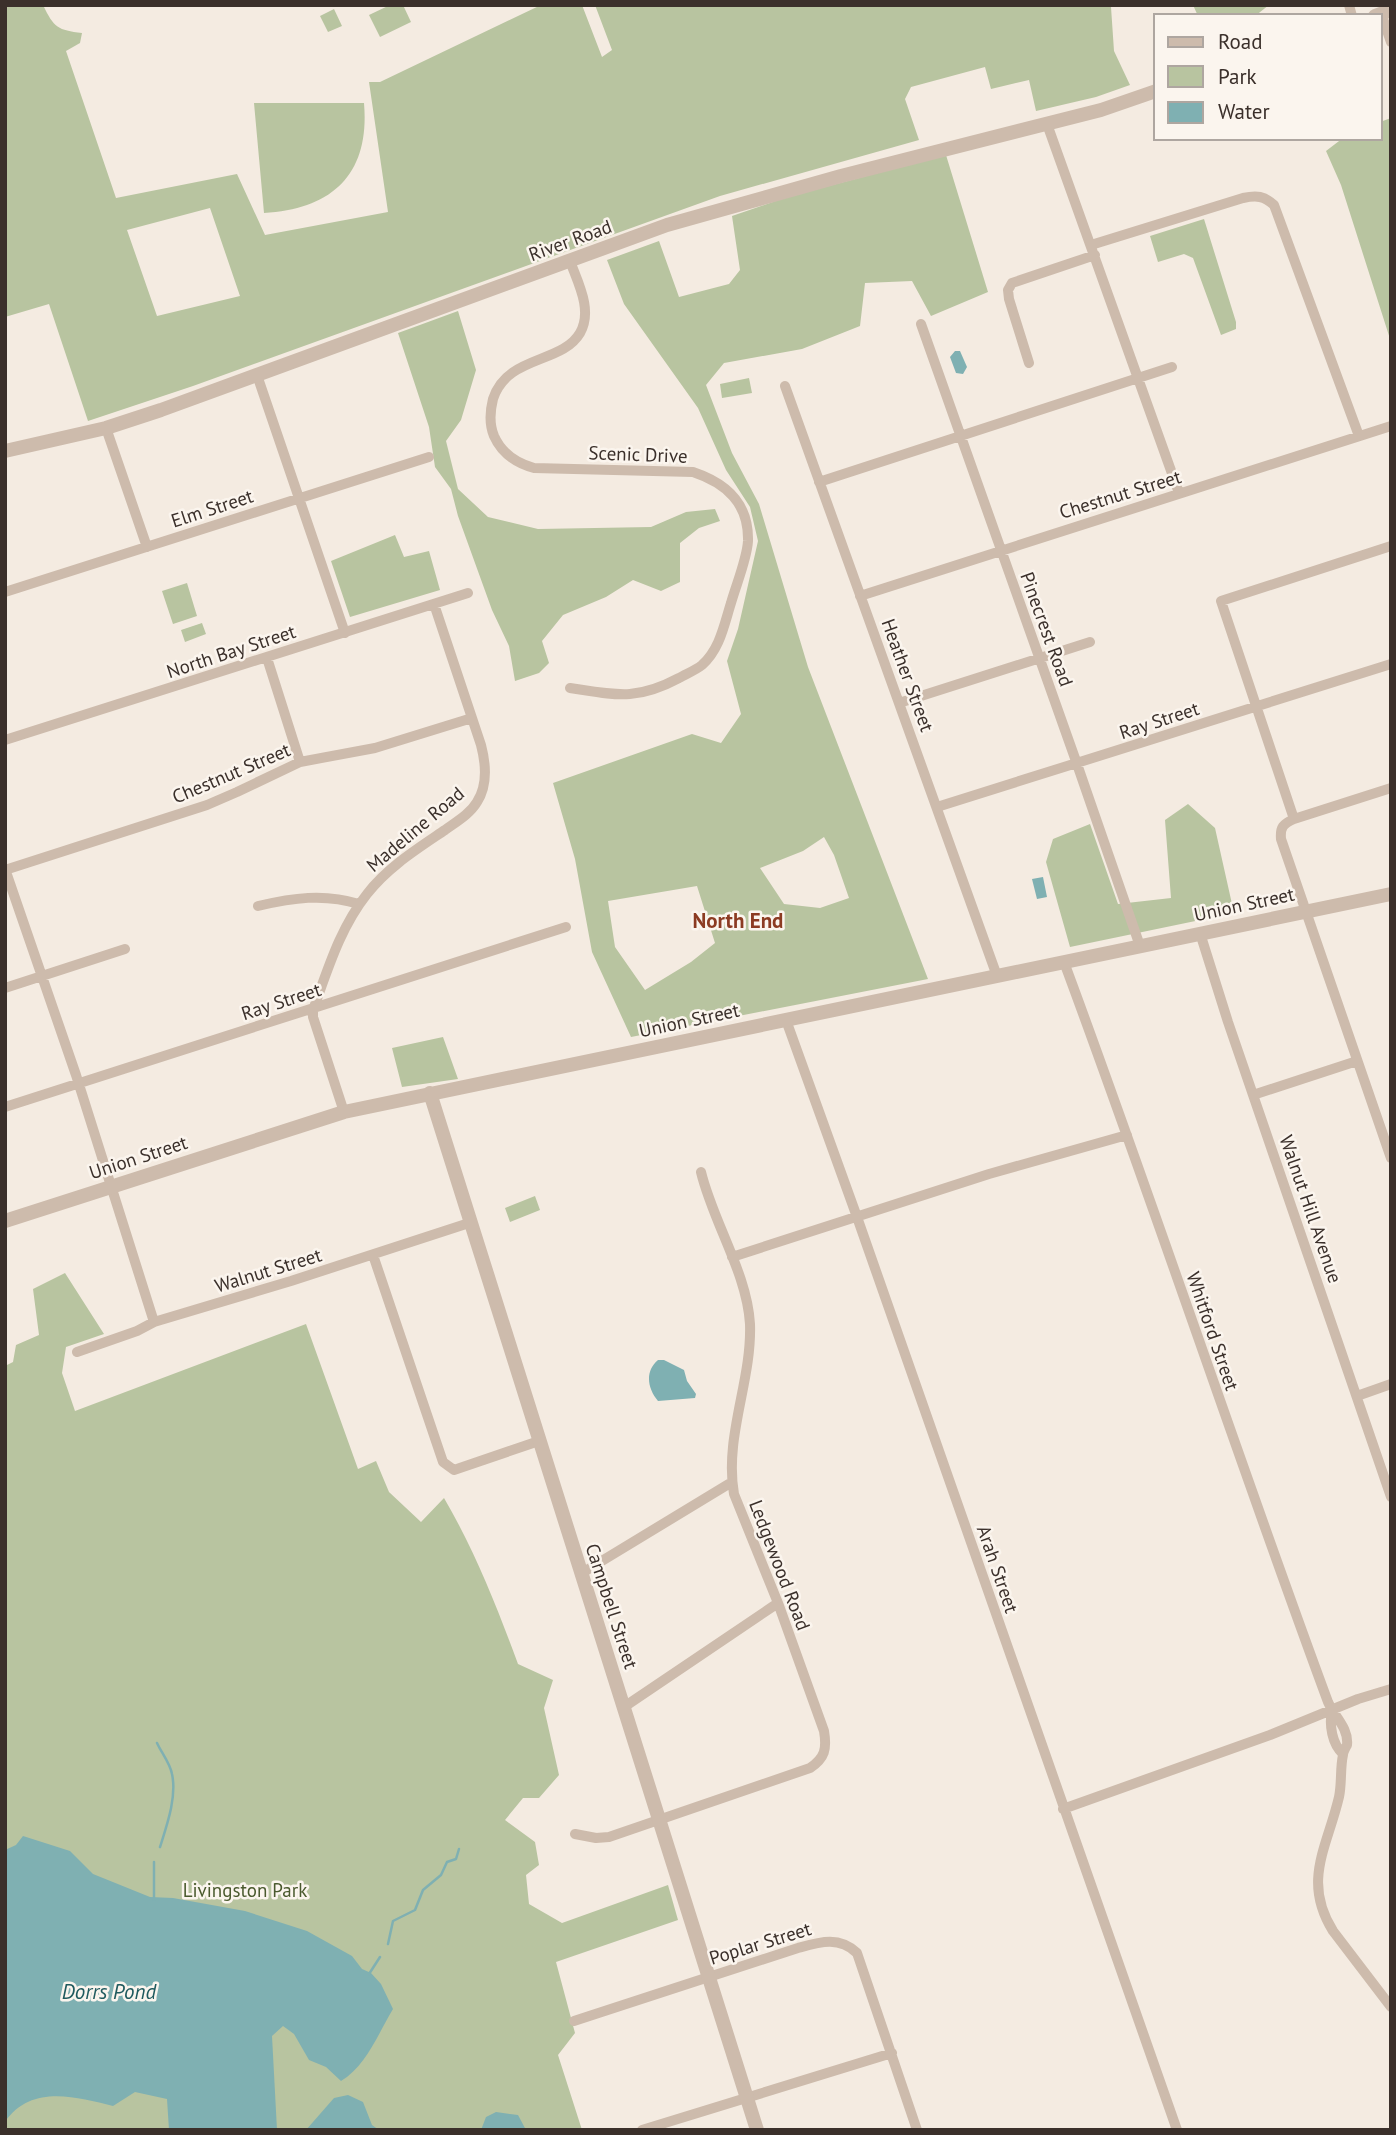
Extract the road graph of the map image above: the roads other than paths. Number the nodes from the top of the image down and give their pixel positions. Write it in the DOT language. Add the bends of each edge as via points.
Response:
graph roads {
  1 [pos="1382,13"];
  2 [pos="1391,42"];
  3 [pos="1154,92"];
  4 [pos="1047,124"];
  5 [pos="1093,250"];
  6 [pos="570,261"];
  7 [pos="921,324"];
  8 [pos="1029,363"];
  9 [pos="1172,367"];
  10 [pos="257,375"];
  11 [pos="1138,377"];
  12 [pos="785,386"];
  13 [pos="1391,426"];
  14 [pos="106,428"];
  15 [pos="961,436"];
  16 [pos="1359,436"];
  17 [pos="5,451"];
  18 [pos="429,457"];
  19 [pos="819,482"];
  20 [pos="1179,493"];
  21 [pos="300,498"];
  22 [pos="1391,546"];
  23 [pos="147,547"];
  24 [pos="1001,550"];
  25 [pos="5,592"];
  26 [pos="468,593"];
  27 [pos="860,596"];
  28 [pos="434,604"];
  29 [pos="345,633"];
  30 [pos="1090,642"];
  31 [pos="267,658"];
  32 [pos="1039,659"];
  33 [pos="1391,664"];
  34 [pos="570,688"];
  35 [pos="899,704"];
  36 [pos="1255,707"];
  37 [pos="472,718"];
  38 [pos="5,740"];
  39 [pos="300,762"];
  40 [pos="1077,764"];
  41 [pos="1391,788"];
  42 [pos="937,807"];
  43 [pos="1294,818"];
  44 [pos="5,870"];
  45 [pos="1391,894"];
  46 [pos="359,904"];
  47 [pos="258,906"];
  48 [pos="1305,911"];
  49 [pos="566,927"];
  50 [pos="1200,933"];
  51 [pos="1140,946"];
  52 [pos="125,949"];
  53 [pos="1064,962"];
  54 [pos="997,976"];
  55 [pos="43,977"];
  56 [pos="5,988"];
  57 [pos="313,1010"];
  58 [pos="786,1020"];
  59 [pos="1357,1061"];
  60 [pos="79,1083"];
  61 [pos="430,1093"];
  62 [pos="1253,1095"];
  63 [pos="5,1107"];
  64 [pos="344,1112"];
  65 [pos="1127,1135"];
  66 [pos="1391,1158"];
  67 [pos="701,1172"];
  68 [pos="111,1186"];
  69 [pos="857,1217"];
  70 [pos="5,1220"];
  71 [pos="470,1223"];
  72 [pos="373,1255"];
  73 [pos="732,1257"];
  74 [pos="154,1322"];
  75 [pos="77,1352"];
  76 [pos="1391,1384"];
  77 [pos="1357,1396"];
  78 [pos="539,1441"];
  79 [pos="732,1482"];
  80 [pos="1391,1497"];
  81 [pos="582,1573"];
  82 [pos="778,1603"];
  83 [pos="1391,1689"];
  84 [pos="624,1707"];
  85 [pos="1332,1711"];
  86 [pos="1063,1810"];
  87 [pos="660,1820"];
  88 [pos="575,1834"];
  89 [pos="711,1977"];
  90 [pos="1391,2007"];
  91 [pos="575,2021"];
  92 [pos="892,2053"];
  93 [pos="748,2097"];
  94 [pos="642,2130"];
  95 [pos="757,2130"];
  96 [pos="917,2130"];
  97 [pos="1177,2130"];
  1 -- 2 [label="street"];
  3 -- 4 [label="street, River Road"];
  4 -- 5 [label="street"];
  4 -- 6 [label="street, River Road" via="724,208"];
  5 -- 8 [label="street" via="1012,283 1008,290"];
  5 -- 11 [label="street"];
  5 -- 16 [label="street" via="1243,198 1266,198 1274,205"];
  6 -- 10 [label="street, River Road"];
  6 -- 34 [label="street, Scenic Drive" via="584,302 581,331 574,342 515,370 499,386 490,419 501,448 515,461 534,468 693,472 715,479 733,494 744,514 748,542 719,643 702,665 638,695"];
  7 -- 15 [label="street, Pinecrest Road"];
  9 -- 11 [label="street"];
  10 -- 14 [label="street, River Road"];
  10 -- 21 [label="street"];
  11 -- 15 [label="street"];
  11 -- 20 [label="street"];
  12 -- 19 [label="street, Heather Street"];
  13 -- 16 [label="street, Chestnut Street"];
  14 -- 17 [label="street, River Road"];
  14 -- 23 [label="street"];
  15 -- 19 [label="street"];
  15 -- 24 [label="street, Pinecrest Road"];
  16 -- 20 [label="street, Chestnut Street"];
  18 -- 21 [label="street, Elm Street"];
  19 -- 27 [label="street, Heather Street"];
  20 -- 24 [label="street, Chestnut Street"];
  21 -- 23 [label="street, Elm Street"];
  21 -- 29 [label="street"];
  22 -- 36 [label="street" via="1221,601"];
  23 -- 25 [label="street, Elm Street"];
  24 -- 27 [label="street, Chestnut Street"];
  24 -- 32 [label="street, Pinecrest Road"];
  26 -- 28 [label="street, North Bay Street"];
  27 -- 35 [label="street, Heather Street"];
  28 -- 29 [label="street, North Bay Street"];
  28 -- 37 [label="street, Madeline Road"];
  29 -- 31 [label="street, North Bay Street"];
  30 -- 32 [label="street"];
  31 -- 38 [label="street, North Bay Street"];
  31 -- 39 [label="street"];
  32 -- 35 [label="street"];
  32 -- 40 [label="street, Pinecrest Road"];
  33 -- 36 [label="street, Ray Street"];
  35 -- 42 [label="street, Heather Street"];
  36 -- 40 [label="street, Ray Street"];
  36 -- 43 [label="street"];
  37 -- 39 [label="street, Chestnut Street" via="375,748"];
  37 -- 46 [label="street, Madeline Road" via="485,764 477,803 381,877"];
  39 -- 44 [label="street, Chestnut Street" via="207,805"];
  40 -- 42 [label="street, Ray Street"];
  40 -- 51 [label="street, Pinecrest Road"];
  41 -- 43 [label="street"];
  42 -- 54 [label="street, Heather Street"];
  43 -- 48 [label="street" via="1280,829 1281,839"];
  44 -- 55 [label="street"];
  45 -- 48 [label="street, Union Street"];
  46 -- 47 [label="street" via="315,897"];
  46 -- 57 [label="street, Madeline Road" via="334,952"];
  48 -- 50 [label="street, Union Street"];
  48 -- 59 [label="street"];
  49 -- 57 [label="street, Ray Street"];
  50 -- 51 [label="street, Union Street"];
  50 -- 62 [label="street, Walnut Hill Avenue"];
  51 -- 53 [label="street, Union Street"];
  52 -- 55 [label="street"];
  53 -- 54 [label="street, Union Street"];
  53 -- 65 [label="street, Whitford Street"];
  54 -- 58 [label="street, Union Street"];
  55 -- 56 [label="street"];
  55 -- 60 [label="street"];
  57 -- 60 [label="street, Ray Street"];
  57 -- 64 [label="street"];
  58 -- 61 [label="street, Union Street"];
  58 -- 69 [label="street, Arah Street"];
  59 -- 62 [label="street"];
  59 -- 66 [label="street"];
  60 -- 63 [label="street, Ray Street"];
  60 -- 68 [label="street"];
  61 -- 64 [label="street, Union Street"];
  61 -- 71 [label="street, Campbell Street"];
  62 -- 77 [label="street, Walnut Hill Avenue"];
  64 -- 68 [label="street, Union Street"];
  65 -- 69 [label="street"];
  65 -- 85 [label="street, Whitford Street"];
  67 -- 73 [label="street, Ledgewood Road"];
  68 -- 70 [label="street, Union Street"];
  68 -- 74 [label="street"];
  69 -- 73 [label="street"];
  69 -- 86 [label="street, Arah Street"];
  71 -- 72 [label="street, Walnut Street"];
  71 -- 78 [label="street, Campbell Street"];
  72 -- 74 [label="street, Walnut Street"];
  72 -- 78 [label="street" via="443,1462 454,1469"];
  73 -- 79 [label="street, Ledgewood Road" via="750,1326"];
  74 -- 75 [label="street, Walnut Street"];
  76 -- 77 [label="street"];
  77 -- 80 [label="street, Walnut Hill Avenue"];
  78 -- 81 [label="street, Campbell Street"];
  79 -- 81 [label="street"];
  79 -- 82 [label="street, Ledgewood Road"];
  81 -- 84 [label="street, Campbell Street"];
  82 -- 84 [label="street"];
  82 -- 87 [label="street, Ledgewood Road" via="824,1731 825,1753 810,1768"];
  83 -- 85 [label="street"];
  84 -- 87 [label="street, Campbell Street"];
  85 -- 86 [label="street"];
  85 -- 90 [label="street, Whitford Street" via="1339,1716 1347,1746 1339,1798 1320,1860 1317,1892 1333,1931"];
  86 -- 97 [label="street, Arah Street"];
  87 -- 88 [label="street, Ledgewood Road" via="609,1837"];
  87 -- 89 [label="street, Campbell Street"];
  89 -- 91 [label="street, Poplar Street"];
  89 -- 92 [label="street, Poplar Street" via="819,1942 850,1946 857,1953"];
  89 -- 93 [label="street, Campbell Street"];
  92 -- 93 [label="street"];
  92 -- 96 [label="street, Poplar Street"];
  93 -- 94 [label="street"];
  93 -- 95 [label="street, Campbell Street"];
}
